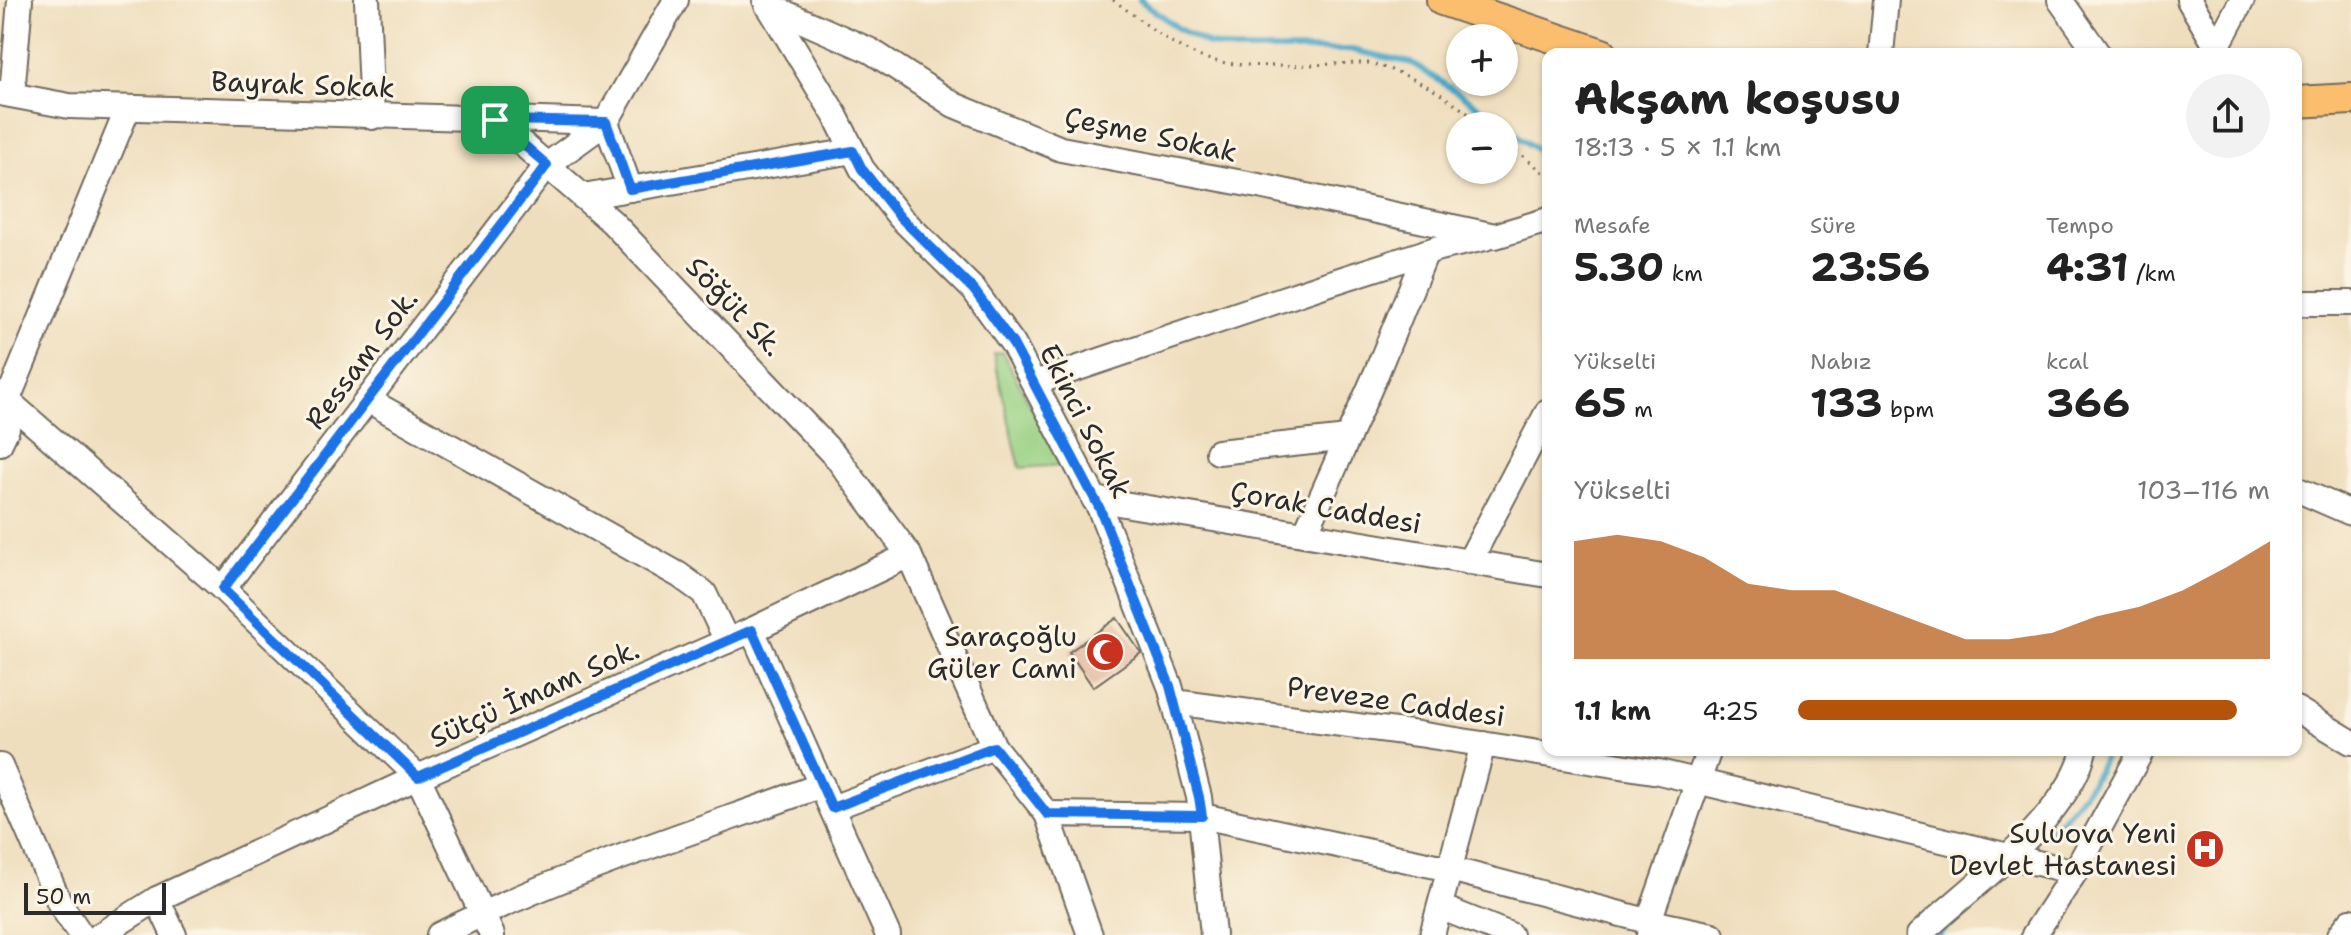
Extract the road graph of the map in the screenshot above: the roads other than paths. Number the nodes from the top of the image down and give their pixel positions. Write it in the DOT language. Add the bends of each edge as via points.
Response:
graph roads {
  1 [pos="20,0"];
  2 [pos="367,0"];
  3 [pos="676,0"];
  4 [pos="1442,0"];
  5 [pos="1886,0"];
  6 [pos="2060,0"];
  7 [pos="2189,0"];
  8 [pos="2242,0"];
  9 [pos="766,2"];
  10 [pos="1584,48"];
  11 [pos="1882,48"];
  12 [pos="2094,48"];
  13 [pos="2217,48"];
  14 [pos="2220,48"];
  15 [pos="6,94"];
  16 [pos="2351,99"];
  17 [pos="2302,102"];
  18 [pos="128,108"];
  19 [pos="372,117"];
  20 [pos="495,120"];
  21 [pos="606,122"];
  22 [pos="853,151"];
  23 [pos="547,165"];
  24 [pos="630,189"];
  25 [pos="583,197"];
  26 [pos="1542,222"];
  27 [pos="1495,236"];
  28 [pos="1426,252"];
  29 [pos="2302,303"];
  30 [pos="2351,303"];
  31 [pos="1034,383"];
  32 [pos="4,396"];
  33 [pos="368,400"];
  34 [pos="1542,422"];
  35 [pos="1348,438"];
  36 [pos="0,443"];
  37 [pos="1218,452"];
  38 [pos="2302,492"];
  39 [pos="1094,499"];
  40 [pos="2351,513"];
  41 [pos="1305,534"];
  42 [pos="909,555"];
  43 [pos="1469,562"];
  44 [pos="1542,574"];
  45 [pos="223,589"];
  46 [pos="752,630"];
  47 [pos="727,641"];
  48 [pos="1174,702"];
  49 [pos="2302,713"];
  50 [pos="2351,742"];
  51 [pos="1483,744"];
  52 [pos="994,747"];
  53 [pos="1542,753"];
  54 [pos="1558,756"];
  55 [pos="1707,756"];
  56 [pos="2082,756"];
  57 [pos="2139,756"];
  58 [pos="0,766"];
  59 [pos="418,777"];
  60 [pos="1697,781"];
  61 [pos="822,785"];
  62 [pos="832,808"];
  63 [pos="1047,814"];
  64 [pos="1202,816"];
  65 [pos="2008,856"];
  66 [pos="1450,869"];
  67 [pos="2075,872"];
  68 [pos="157,899"];
  69 [pos="1440,907"];
  70 [pos="2351,921"];
  71 [pos="488,924"];
  72 [pos="1650,929"];
  73 [pos="81,935"];
  74 [pos="100,935"];
  75 [pos="174,935"];
  76 [pos="439,935"];
  77 [pos="888,935"];
  78 [pos="1090,935"];
  79 [pos="1213,935"];
  80 [pos="1432,935"];
  81 [pos="1510,935"];
  82 [pos="1712,935"];
  83 [pos="1919,935"];
  84 [pos="2034,935"];
  85 [pos="2340,935"];
  1 -- 15 [label="street"];
  2 -- 19 [label="street"];
  3 -- 21 [label="street"];
  4 -- 10 [label="main road"];
  5 -- 11 [label="street"];
  6 -- 12 [label="street"];
  7 -- 13 [label="street"];
  8 -- 14 [label="street"];
  9 -- 22 [label="street, Ekinci Sokak"];
  9 -- 27 [label="street, Çeşme Sokak" via="871,51 954,105 1061,149"];
  15 -- 18 [label="street, Bayrak Sokak" via="69,106"];
  16 -- 17 [label="main road"];
  18 -- 19 [label="street, Bayrak Sokak"];
  18 -- 32 [label="street"];
  19 -- 20 [label="street, Bayrak Sokak"];
  20 -- 21 [label="street, Bayrak Sokak"];
  20 -- 23 [label="street, Söğüt Sk."];
  21 -- 23 [label="street, Ressam Sok."];
  21 -- 24 [label="street"];
  22 -- 24 [label="street"];
  22 -- 31 [label="street, Ekinci Sokak" via="900,217 974,290"];
  23 -- 25 [label="street, Söğüt Sk."];
  23 -- 33 [label="street, Ressam Sok."];
  24 -- 25 [label="street"];
  25 -- 42 [label="street, Söğüt Sk." via="838,459"];
  26 -- 27 [label="street, Çeşme Sokak"];
  27 -- 28 [label="street"];
  28 -- 31 [label="street"];
  28 -- 35 [label="street"];
  29 -- 30 [label="street"];
  31 -- 39 [label="street, Ekinci Sokak"];
  32 -- 36 [label="street" via="7,428"];
  32 -- 45 [label="street"];
  33 -- 45 [label="street, Ressam Sok."];
  33 -- 47 [label="street" via="679,575 704,593"];
  34 -- 43 [label="street"];
  35 -- 37 [label="street"];
  35 -- 41 [label="street"];
  38 -- 40 [label="street"];
  39 -- 41 [label="street, Çorak Caddesi"];
  39 -- 48 [label="street, Ekinci Sokak"];
  41 -- 43 [label="street, Çorak Caddesi"];
  42 -- 46 [label="street, Sütçü İmam Sok."];
  42 -- 52 [label="street"];
  43 -- 44 [label="street, Çorak Caddesi"];
  45 -- 59 [label="street"];
  46 -- 47 [label="street, Sütçü İmam Sok."];
  46 -- 61 [label="street"];
  47 -- 59 [label="street, Sütçü İmam Sok."];
  48 -- 51 [label="street, Preveze Caddesi"];
  48 -- 64 [label="street, Ekinci Sokak"];
  49 -- 50 [label="street"];
  51 -- 53 [label="street, Preveze Caddesi"];
  51 -- 66 [label="street"];
  52 -- 62 [label="street"];
  52 -- 63 [label="street"];
  54 -- 60 [label="street, Preveze Caddesi"];
  55 -- 60 [label="street"];
  56 -- 65 [label="street" via="2066,794"];
  57 -- 67 [label="street"];
  58 -- 73 [label="street" via="60,904"];
  59 -- 68 [label="street, Sütçü İmam Sok."];
  59 -- 71 [label="street"];
  60 -- 65 [label="street, Preveze Caddesi"];
  60 -- 72 [label="street"];
  61 -- 62 [label="street"];
  61 -- 71 [label="street"];
  62 -- 77 [label="street"];
  63 -- 64 [label="street"];
  63 -- 78 [label="street"];
  64 -- 66 [label="street"];
  64 -- 79 [label="street, Ekinci Sokak"];
  65 -- 67 [label="street, Preveze Caddesi"];
  65 -- 83 [label="street"];
  66 -- 69 [label="street"];
  66 -- 72 [label="street"];
  67 -- 84 [label="street"];
  68 -- 74 [label="street, Sütçü İmam Sok."];
  68 -- 75 [label="street"];
  69 -- 80 [label="street"];
  69 -- 81 [label="street"];
  70 -- 85 [label="street"];
  71 -- 76 [label="street"];
  72 -- 82 [label="street"];
}
